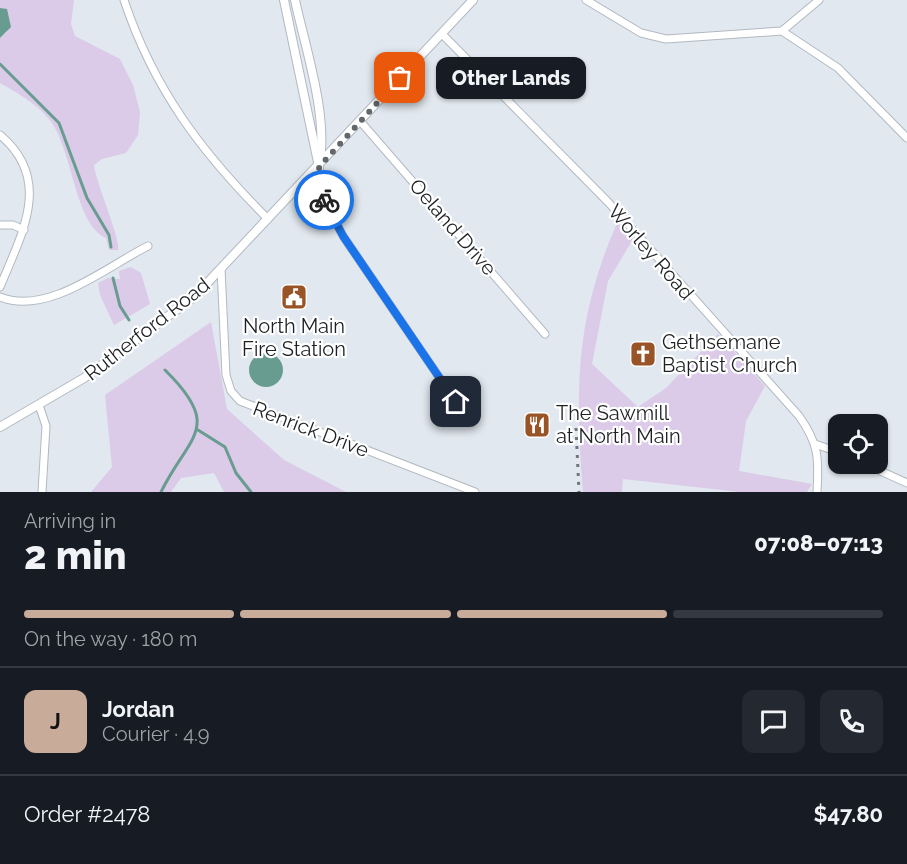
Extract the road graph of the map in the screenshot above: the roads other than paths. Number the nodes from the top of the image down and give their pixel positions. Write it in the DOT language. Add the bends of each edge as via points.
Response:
graph roads {
  1 [pos="124,0"];
  2 [pos="284,0"];
  3 [pos="295,0"];
  4 [pos="473,0"];
  5 [pos="586,0"];
  6 [pos="819,0"];
  7 [pos="782,31"];
  8 [pos="442,34"];
  9 [pos="360,120"];
  10 [pos="0,135"];
  11 [pos="907,138"];
  12 [pos="319,167"];
  13 [pos="268,219"];
  14 [pos="0,225"];
  15 [pos="24,230"];
  16 [pos="148,246"];
  17 [pos="221,269"];
  18 [pos="0,287"];
  19 [pos="0,297"];
  20 [pos="545,334"];
  21 [pos="456,402"];
  22 [pos="39,405"];
  23 [pos="0,427"];
  24 [pos="815,444"];
  25 [pos="828,449"];
  26 [pos="887,474"];
  27 [pos="907,483"];
  28 [pos="42,492"];
  29 [pos="475,492"];
  30 [pos="817,492"];
  1 -- 13 [label="street" via="155,75 183,121 229,180"];
  2 -- 12 [label="street"];
  3 -- 12 [label="street" via="324,143"];
  4 -- 8 [label="street, Rutherford Road"];
  5 -- 7 [label="street" via="641,33 666,39"];
  6 -- 7 [label="street"];
  7 -- 11 [label="street" via="838,68"];
  8 -- 9 [label="street, Rutherford Road"];
  8 -- 24 [label="street, Worley Road" via="608,202 799,416"];
  9 -- 12 [label="street, Rutherford Road"];
  9 -- 20 [label="street, Oeland Drive"];
  10 -- 15 [label="street" via="28,177 31,191"];
  12 -- 13 [label="street, Rutherford Road"];
  12 -- 21 [label="street" via="322,198 343,236"];
  13 -- 17 [label="street, Rutherford Road"];
  14 -- 15 [label="street"];
  15 -- 18 [label="street"];
  16 -- 19 [label="street" via="52,297 25,302"];
  17 -- 22 [label="street, Rutherford Road" via="194,297 142,338"];
  17 -- 29 [label="street, Renrick Drive" via="226,375 231,391 240,400"];
  22 -- 23 [label="street, Rutherford Road"];
  22 -- 28 [label="street" via="46,426"];
  24 -- 25 [label="street"];
  24 -- 30 [label="street, Worley Road" via="819,464"];
  26 -- 27 [label="street"];
}
